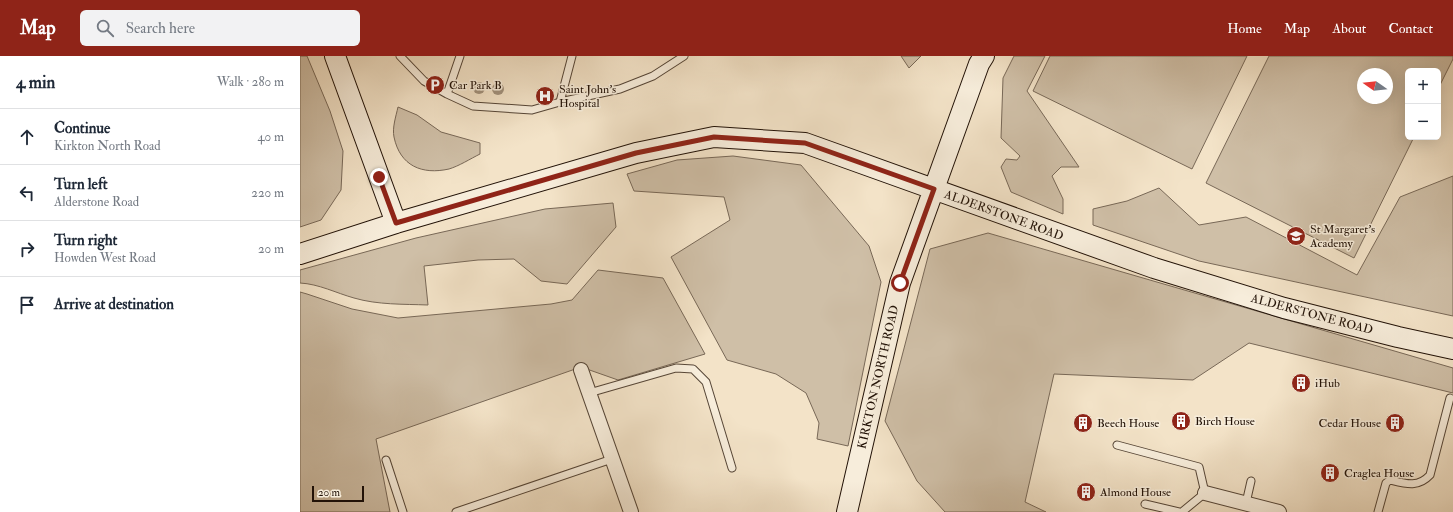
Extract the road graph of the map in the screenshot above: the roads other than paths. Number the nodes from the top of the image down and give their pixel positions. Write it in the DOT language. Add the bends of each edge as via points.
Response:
graph roads {
  1 [pos="335,56"];
  2 [pos="400,56"];
  3 [pos="460,56"];
  4 [pos="572,56"];
  5 [pos="684,56"];
  6 [pos="982,60"];
  7 [pos="447,94"];
  8 [pos="560,102"];
  9 [pos="934,189"];
  10 [pos="396,223"];
  11 [pos="300,254"];
  12 [pos="1453,349"];
  13 [pos="581,370"];
  14 [pos="589,394"];
  15 [pos="1450,398"];
  16 [pos="1117,445"];
  17 [pos="612,459"];
  18 [pos="386,460"];
  19 [pos="732,468"];
  20 [pos="1251,481"];
  21 [pos="1205,493"];
  22 [pos="1246,503"];
  23 [pos="1145,504"];
  24 [pos="403,512"];
  25 [pos="456,512"];
  26 [pos="631,512"];
  27 [pos="847,512"];
  28 [pos="1179,512"];
  29 [pos="1182,512"];
  30 [pos="1279,512"];
  31 [pos="1378,512"];
  1 -- 10 [label="street"];
  2 -- 7 [label="lane" via="424,80"];
  3 -- 7 [label="lane"];
  4 -- 8 [label="lane"];
  5 -- 8 [label="lane" via="653,76 620,89"];
  6 -- 9 [label="street, KIRKTON NORTH ROAD"];
  7 -- 8 [label="lane" via="473,106 532,110"];
  9 -- 10 [label="street, ALDERSTONE ROAD" via="805,143 714,137 636,153"];
  9 -- 12 [label="street, ALDERSTONE ROAD" via="1154,268 1284,308"];
  9 -- 27 [label="street, KIRKTON NORTH ROAD" via="900,283"];
  10 -- 11 [label="street, ALDERSTONE ROAD"];
  13 -- 14 [label="street"];
  14 -- 17 [label="street"];
  14 -- 19 [label="lane" via="676,368 693,369 706,382"];
  15 -- 31 [label="lane" via="1430,475 1424,481 1415,484 1390,480 1386,483"];
  16 -- 21 [label="lane" via="1199,467"];
  17 -- 25 [label="lane"];
  17 -- 26 [label="street"];
  18 -- 24 [label="lane"];
  20 -- 22 [label="lane"];
  21 -- 22 [label="street"];
  21 -- 29 [label="lane"];
  22 -- 30 [label="street"];
  23 -- 28 [label="lane"];
}
